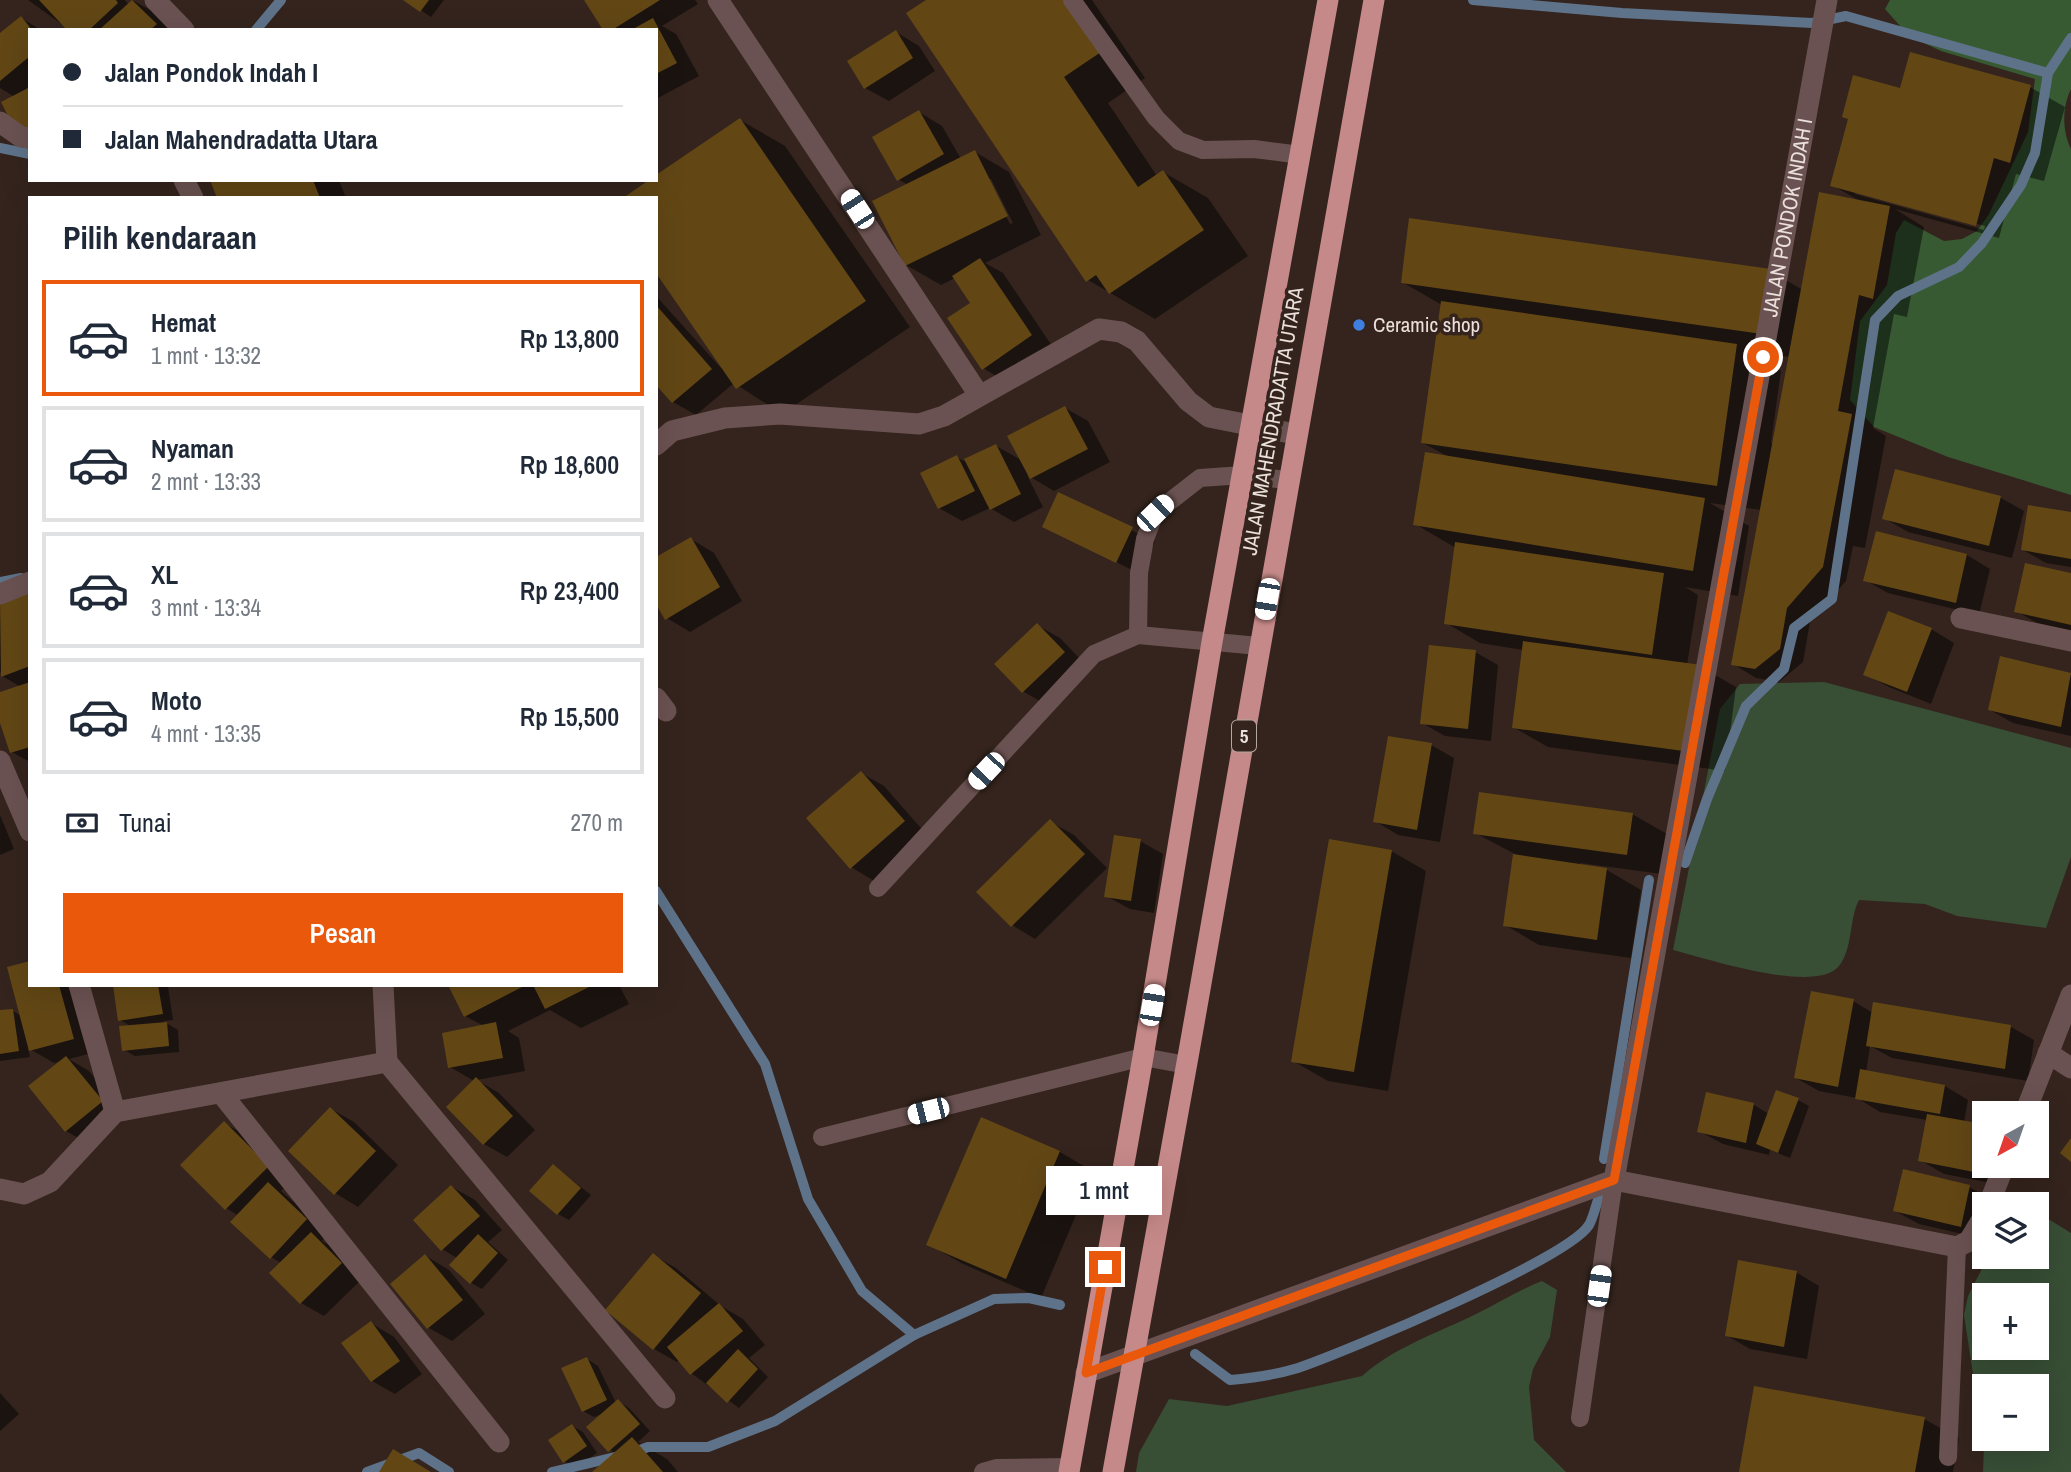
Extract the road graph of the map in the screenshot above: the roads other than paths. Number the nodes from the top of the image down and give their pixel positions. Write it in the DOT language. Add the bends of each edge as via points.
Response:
graph roads {
  1 [pos="155,0"];
  2 [pos="718,0"];
  3 [pos="1072,0"];
  4 [pos="1328,0"];
  5 [pos="1374,0"];
  6 [pos="1827,0"];
  7 [pos="182,28"];
  8 [pos="0,122"];
  9 [pos="28,138"];
  10 [pos="1301,155"];
  11 [pos="979,395"];
  12 [pos="1250,426"];
  13 [pos="1295,434"];
  14 [pos="658,442"];
  15 [pos="1243,475"];
  16 [pos="1287,480"];
  17 [pos="28,583"];
  18 [pos="0,594"];
  19 [pos="1961,618"];
  20 [pos="1138,635"];
  21 [pos="2071,641"];
  22 [pos="1212,642"];
  23 [pos="1259,646"];
  24 [pos="0,762"];
  25 [pos="28,826"];
  26 [pos="878,888"];
  27 [pos="80,987"];
  28 [pos="383,987"];
  29 [pos="2071,995"];
  30 [pos="2048,1053"];
  31 [pos="1143,1057"];
  32 [pos="387,1062"];
  33 [pos="1188,1065"];
  34 [pos="2071,1068"];
  35 [pos="221,1093"];
  36 [pos="2030,1101"];
  37 [pos="115,1112"];
  38 [pos="822,1137"];
  39 [pos="1614,1180"];
  40 [pos="0,1189"];
  41 [pos="1972,1236"];
  42 [pos="1957,1247"];
  43 [pos="1134,1356"];
  44 [pos="1086,1373"];
  45 [pos="664,1398"];
  46 [pos="1580,1418"];
  47 [pos="499,1442"];
  48 [pos="1948,1457"];
  49 [pos="1070,1469"];
  50 [pos="983,1472"];
  51 [pos="1113,1472"];
  1 -- 7 [label="street"];
  2 -- 11 [label="street"];
  3 -- 10 [label="lane" via="1156,118 1179,141 1203,150 1254,149"];
  4 -- 10 [label="highway, JALAN MAHENDRADATTA UTARA"];
  5 -- 13 [label="highway, JALAN MAHENDRADATTA UTARA / 5"];
  6 -- 39 [label="street, JALAN PONDOK INDAH I"];
  8 -- 9 [label="street"];
  10 -- 12 [label="highway, JALAN MAHENDRADATTA UTARA"];
  11 -- 12 [label="street" via="1099,329 1121,332 1136,341 1188,401 1209,417"];
  11 -- 14 [label="street" via="944,416 919,424 780,414 725,418 672,431"];
  12 -- 13 [label="street"];
  12 -- 15 [label="highway, JALAN MAHENDRADATTA UTARA"];
  13 -- 16 [label="highway, JALAN MAHENDRADATTA UTARA / 5"];
  15 -- 16 [label="lane"];
  15 -- 20 [label="lane" via="1200,478 1155,513 1139,573"];
  15 -- 22 [label="highway, JALAN MAHENDRADATTA UTARA"];
  16 -- 23 [label="highway, JALAN MAHENDRADATTA UTARA / 5"];
  17 -- 18 [label="street"];
  19 -- 21 [label="street"];
  20 -- 22 [label="lane"];
  20 -- 26 [label="lane" via="1094,654"];
  22 -- 23 [label="lane"];
  22 -- 31 [label="highway, JALAN MAHENDRADATTA UTARA"];
  23 -- 33 [label="highway, JALAN MAHENDRADATTA UTARA / 5"];
  24 -- 25 [label="street"];
  27 -- 37 [label="street"];
  28 -- 32 [label="street"];
  29 -- 30 [label="street"];
  30 -- 34 [label="street"];
  30 -- 36 [label="street"];
  31 -- 33 [label="lane"];
  31 -- 38 [label="lane"];
  31 -- 44 [label="highway, JALAN MAHENDRADATTA UTARA"];
  32 -- 35 [label="street"];
  32 -- 45 [label="street"];
  33 -- 43 [label="highway, JALAN MAHENDRADATTA UTARA / 5"];
  35 -- 37 [label="street"];
  35 -- 47 [label="street"];
  37 -- 40 [label="street" via="50,1182 24,1194"];
  39 -- 42 [label="street"];
  39 -- 43 [label="street"];
  39 -- 46 [label="lane"];
  41 -- 42 [label="street"];
  42 -- 48 [label="lane"];
  43 -- 44 [label="street"];
  43 -- 51 [label="highway, JALAN MAHENDRADATTA UTARA / 5"];
  44 -- 49 [label="highway, JALAN MAHENDRADATTA UTARA"];
  49 -- 50 [label="lane" via="997,1468"];
}
